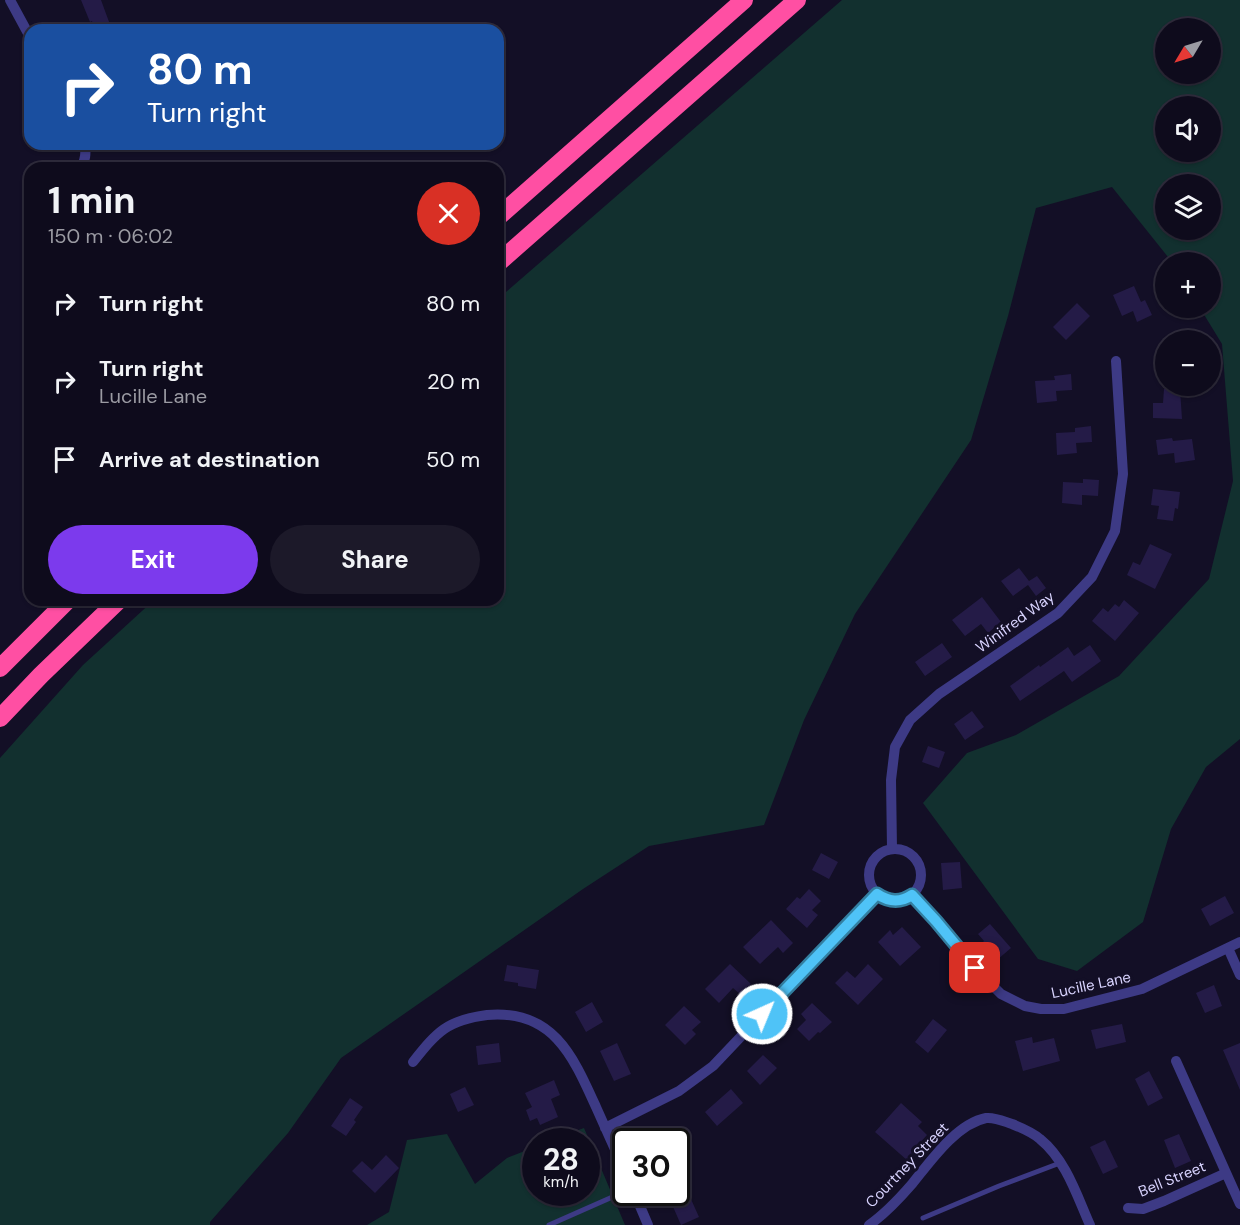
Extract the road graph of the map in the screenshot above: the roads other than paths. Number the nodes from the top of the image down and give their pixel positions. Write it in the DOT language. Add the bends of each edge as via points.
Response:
graph roads {
  1 [pos="10,0"];
  2 [pos="744,0"];
  3 [pos="797,0"];
  4 [pos="24,27"];
  5 [pos="504,212"];
  6 [pos="504,259"];
  7 [pos="1116,361"];
  8 [pos="62,606"];
  9 [pos="113,606"];
  10 [pos="0,668"];
  11 [pos="0,718"];
  12 [pos="892,849"];
  13 [pos="877,894"];
  14 [pos="912,895"];
  15 [pos="1240,942"];
  16 [pos="1228,948"];
  17 [pos="1240,975"];
  18 [pos="1176,1061"];
  19 [pos="413,1062"];
  20 [pos="605,1128"];
  21 [pos="612,1143"];
  22 [pos="1060,1163"];
  23 [pos="1226,1173"];
  24 [pos="612,1197"];
  25 [pos="1240,1204"];
  26 [pos="640,1206"];
  27 [pos="1128,1208"];
  28 [pos="924,1218"];
  29 [pos="549,1225"];
  30 [pos="648,1225"];
  31 [pos="869,1225"];
  32 [pos="1090,1225"];
  1 -- 4 [label="street"];
  2 -- 5 [label="highway"];
  3 -- 6 [label="highway"];
  7 -- 12 [label="street, Winifred Way" via="1123,474 1115,531 1092,577 1058,613 939,694 910,720 895,747 891,780"];
  8 -- 10 [label="highway"];
  9 -- 11 [label="highway"];
  12 -- 13 [label="street" via="879,854 871,866 870,881"];
  12 -- 14 [label="street" via="911,854 919,865 921,878"];
  13 -- 14 [label="street" via="894,901"];
  13 -- 20 [label="street" via="713,1066 679,1091"];
  14 -- 16 [label="street, Lucille Lane" via="1001,994 1041,1009 1064,1008 1142,989"];
  15 -- 16 [label="street, Lucille Lane"];
  16 -- 17 [label="street"];
  18 -- 23 [label="street"];
  19 -- 20 [label="street" via="432,1038 452,1024 470,1017 499,1014 522,1017 547,1029 568,1051"];
  20 -- 21 [label="street"];
  22 -- 28 [label="lane"];
  22 -- 31 [label="street, Courtney Street" via="1030,1132 999,1119 984,1119 954,1136"];
  22 -- 32 [label="street, Courtney Street"];
  23 -- 25 [label="street"];
  23 -- 27 [label="street, Bell Street" via="1143,1209"];
  24 -- 29 [label="lane"];
  26 -- 30 [label="street"];
}
